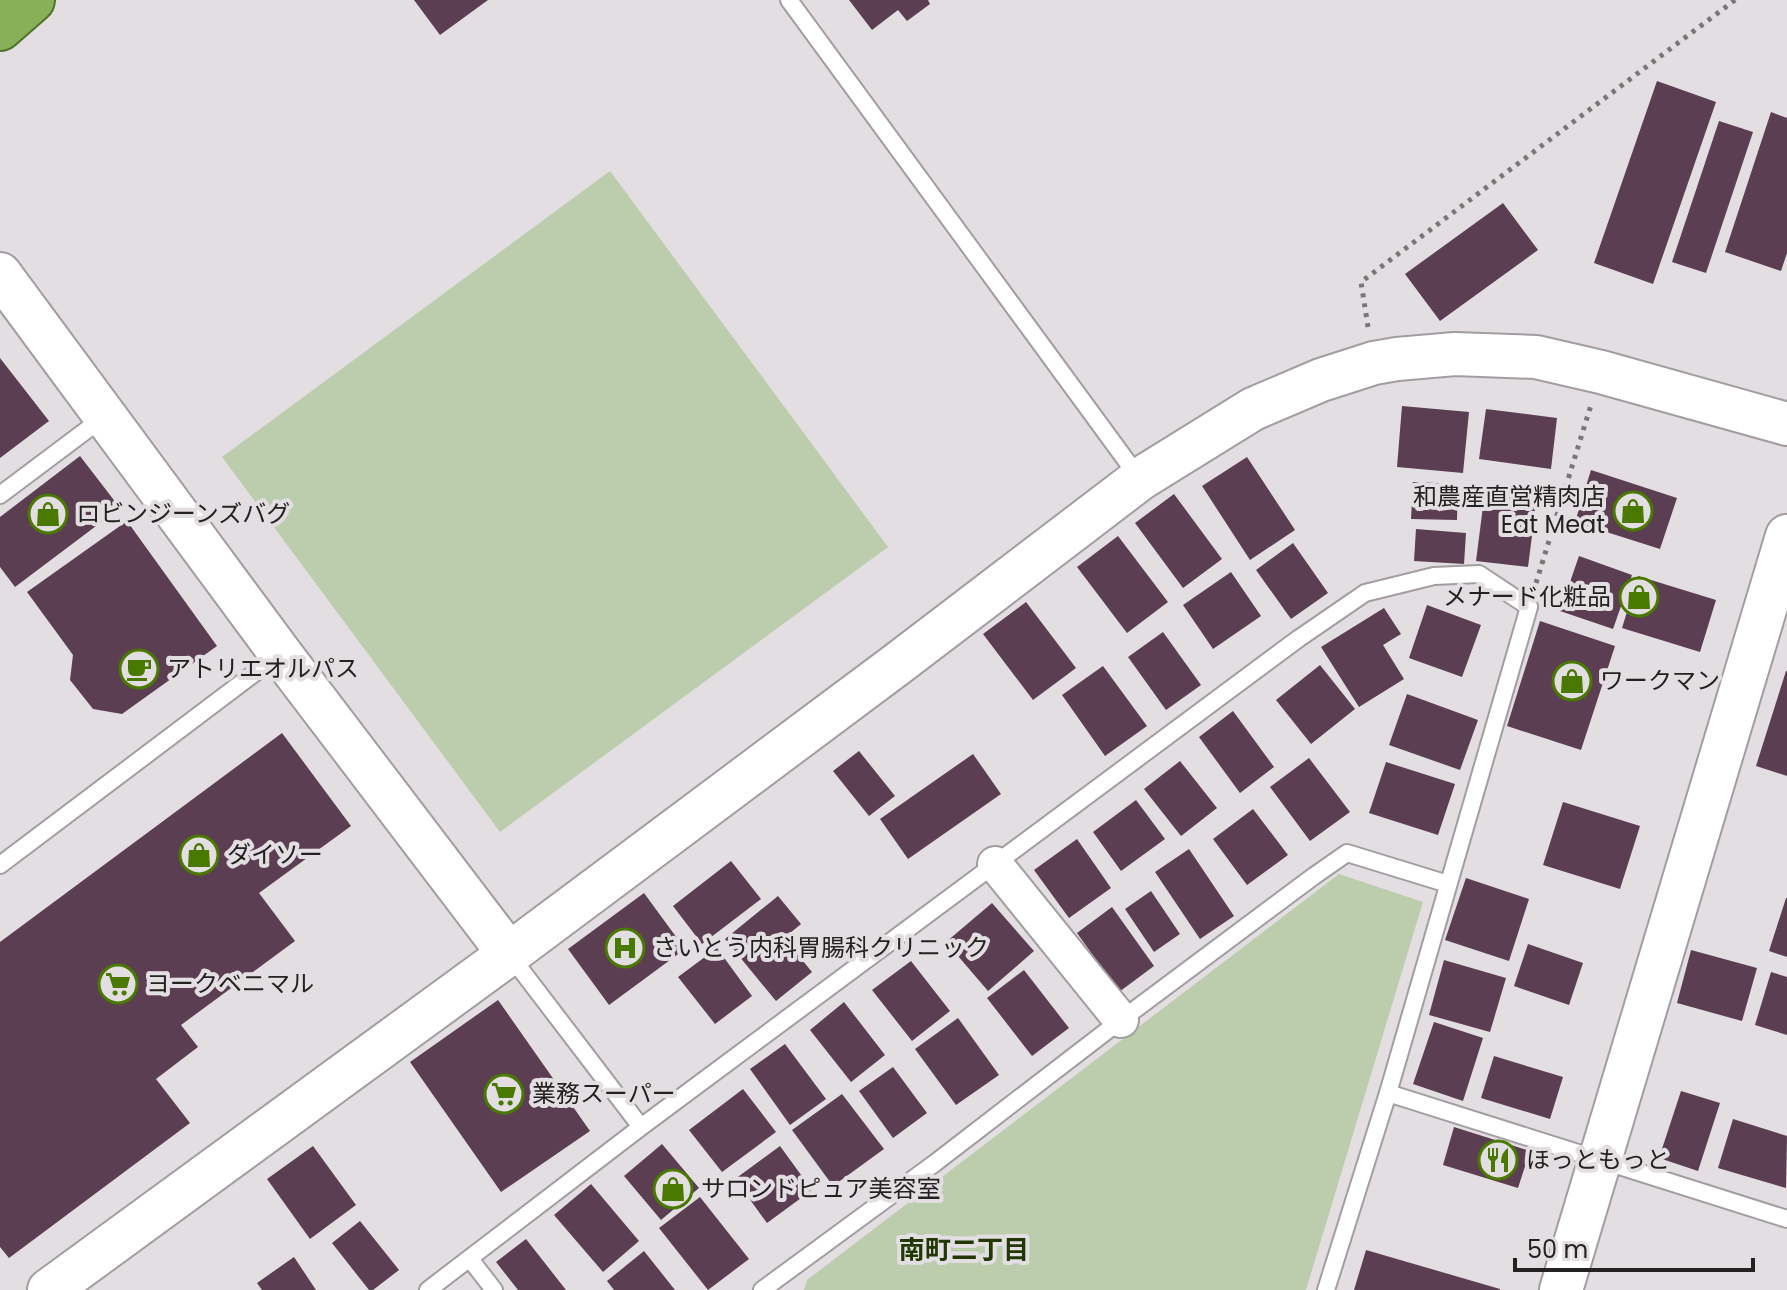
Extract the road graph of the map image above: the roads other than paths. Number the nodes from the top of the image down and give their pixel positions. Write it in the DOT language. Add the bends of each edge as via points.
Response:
graph roads {
  1 [pos="32,0"];
  2 [pos="789,0"];
  3 [pos="0,28"];
  4 [pos="0,274"];
  5 [pos="106,416"];
  6 [pos="1787,424"];
  7 [pos="1140,479"];
  8 [pos="0,495"];
  9 [pos="1787,536"];
  10 [pos="280,653"];
  11 [pos="995,864"];
  12 [pos="0,865"];
  13 [pos="1448,884"];
  14 [pos="509,954"];
  15 [pos="1121,1020"];
  16 [pos="1388,1093"];
  17 [pos="641,1127"];
  18 [pos="1600,1160"];
  19 [pos="1787,1219"];
  20 [pos="470,1259"];
  21 [pos="49,1290"];
  22 [pos="428,1290"];
  23 [pos="494,1290"];
  24 [pos="762,1290"];
  25 [pos="1326,1290"];
  26 [pos="1561,1290"];
  1 -- 3 [label="highway"];
  2 -- 7 [label="lane"];
  4 -- 5 [label="street"];
  5 -- 8 [label="lane"];
  5 -- 10 [label="street"];
  6 -- 7 [label="street" via="1536,357 1455,354 1374,363 1321,380 1253,409"];
  7 -- 14 [label="street"];
  9 -- 18 [label="street"];
  10 -- 12 [label="lane"];
  10 -- 14 [label="street"];
  11 -- 13 [label="lane" via="1365,593 1434,576 1479,574 1529,607"];
  11 -- 15 [label="street"];
  11 -- 17 [label="lane"];
  13 -- 15 [label="lane" via="1347,853"];
  13 -- 16 [label="lane"];
  14 -- 17 [label="lane"];
  14 -- 21 [label="street"];
  15 -- 24 [label="lane"];
  16 -- 18 [label="lane"];
  16 -- 25 [label="lane"];
  17 -- 20 [label="lane"];
  18 -- 19 [label="lane"];
  18 -- 26 [label="street"];
  20 -- 22 [label="lane"];
  20 -- 23 [label="lane"];
}
